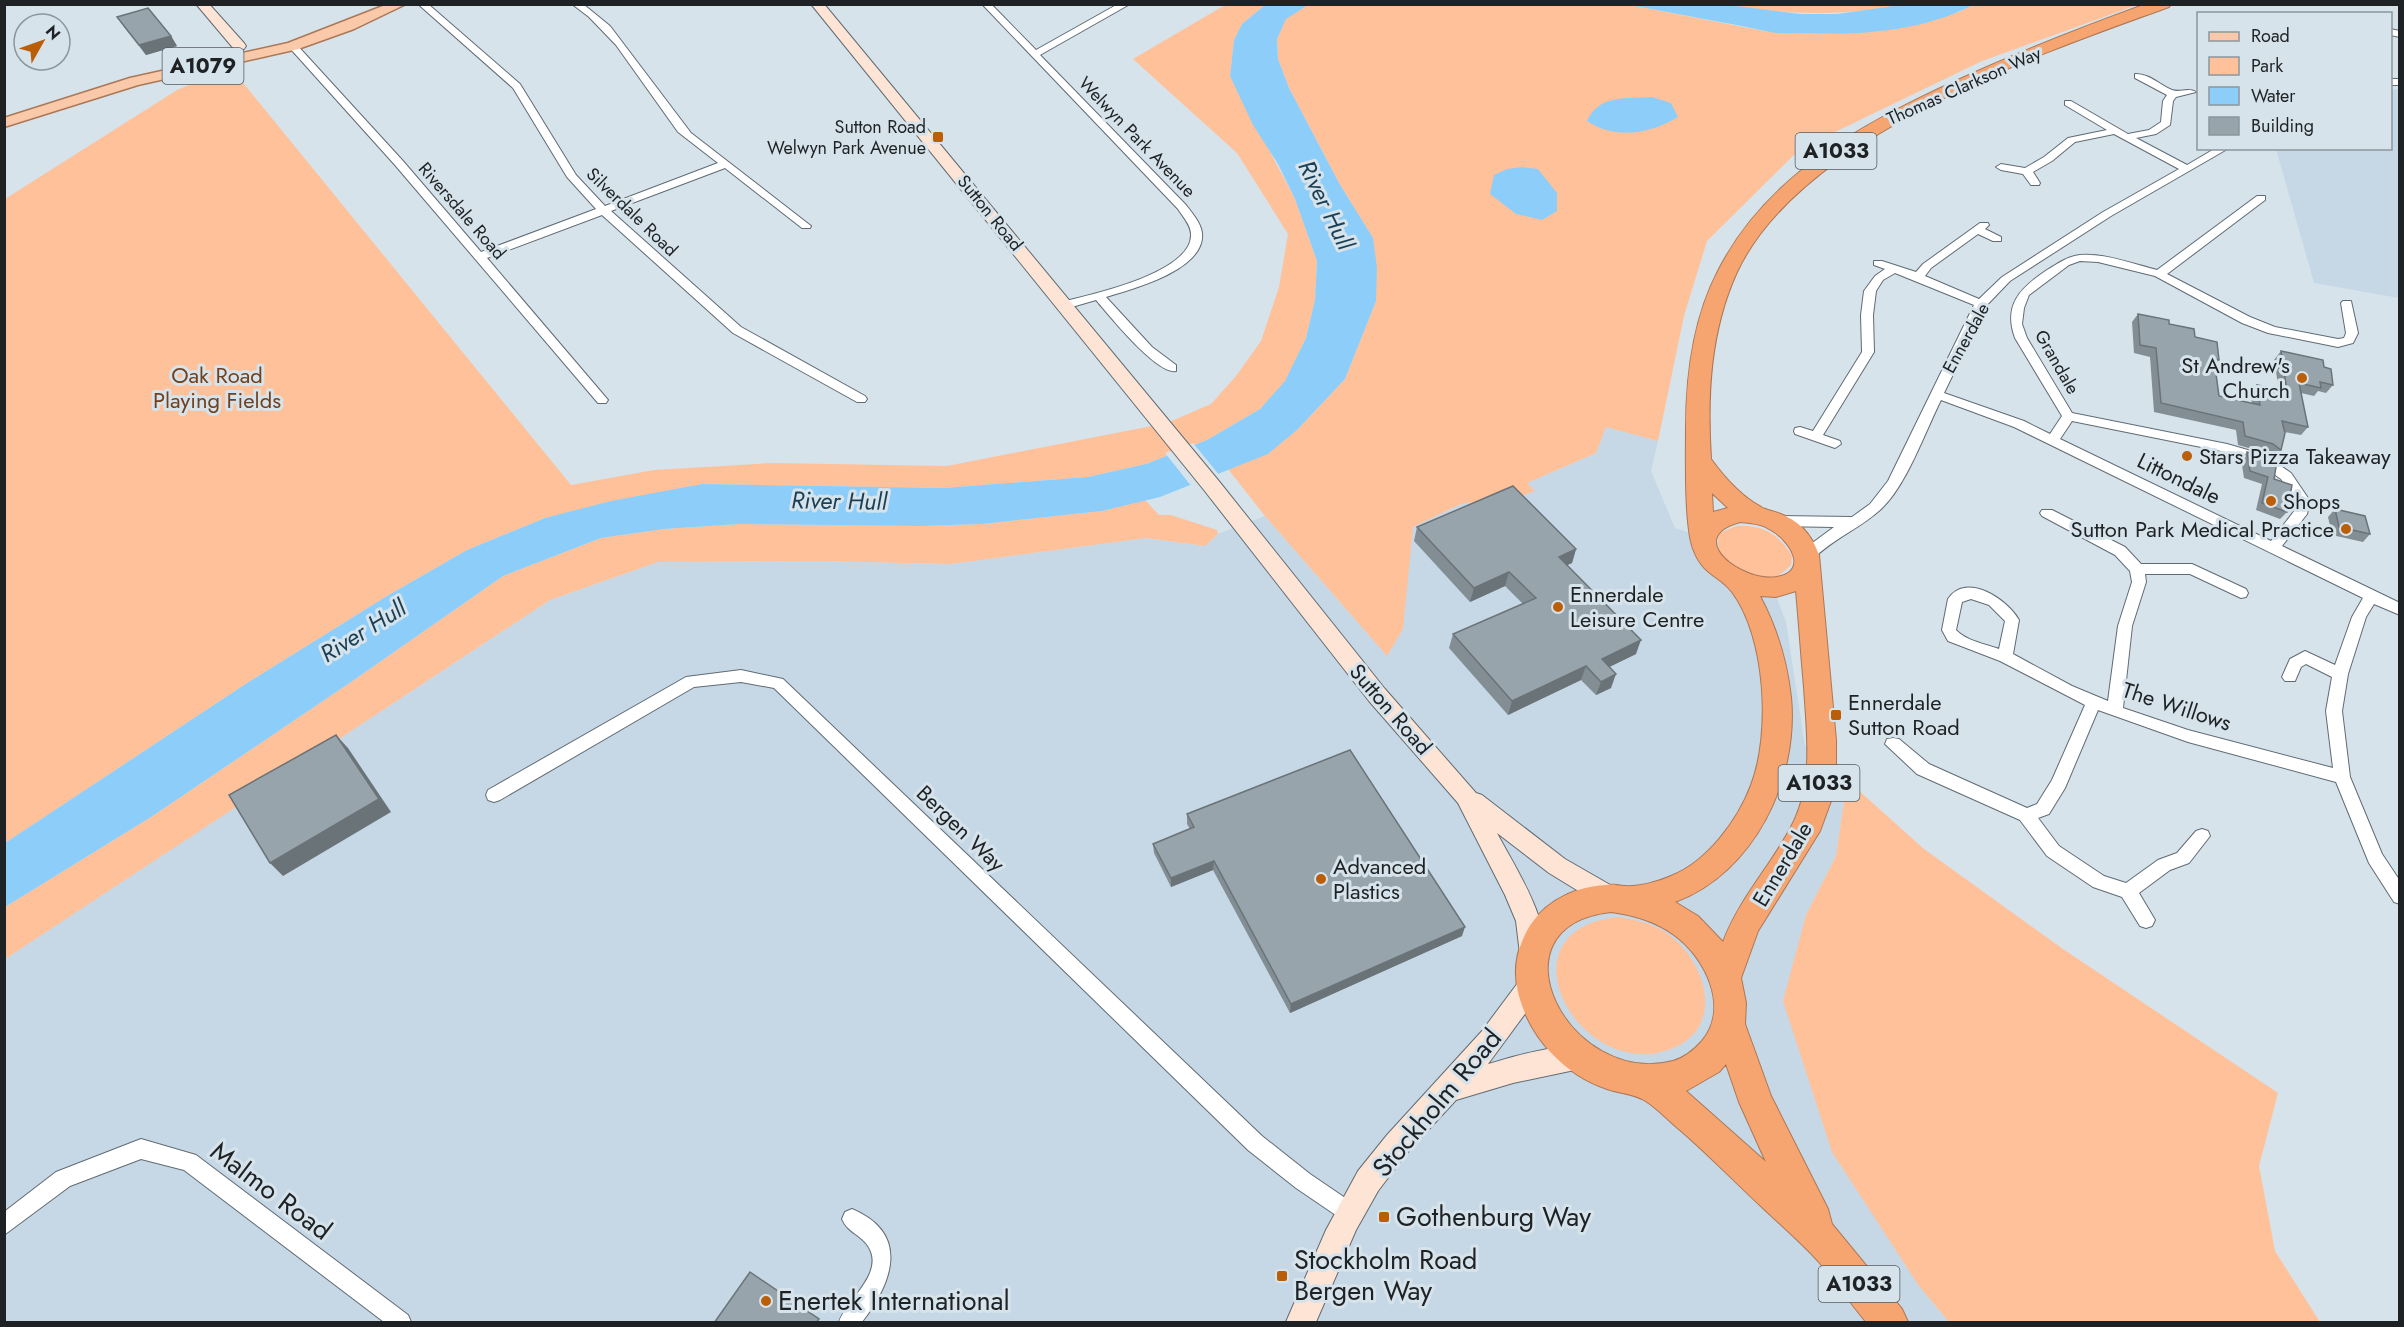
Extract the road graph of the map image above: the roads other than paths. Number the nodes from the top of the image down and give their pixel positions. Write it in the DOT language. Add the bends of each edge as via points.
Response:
graph roads {
  1 [pos="202,4"];
  2 [pos="369,4"];
  3 [pos="400,4"];
  4 [pos="422,4"];
  5 [pos="576,4"];
  6 [pos="817,4"];
  7 [pos="986,4"];
  8 [pos="1126,4"];
  9 [pos="2163,4"];
  10 [pos="307,26"];
  11 [pos="328,34"];
  12 [pos="239,46"];
  13 [pos="293,46"];
  14 [pos="1035,54"];
  15 [pos="2138,76"];
  16 [pos="2191,92"];
  17 [pos="2173,94"];
  18 [pos="2068,103"];
  19 [pos="25,111"];
  20 [pos="4,113"];
  21 [pos="4,123"];
  22 [pos="2114,131"];
  23 [pos="2128,136"];
  24 [pos="2221,150"];
  25 [pos="726,164"];
  26 [pos="2001,167"];
  27 [pos="2188,169"];
  28 [pos="2027,171"];
  29 [pos="2035,183"];
  30 [pos="2261,198"];
  31 [pos="603,210"];
  32 [pos="806,226"];
  33 [pos="1997,239"];
  34 [pos="479,257"];
  35 [pos="1878,264"];
  36 [pos="1894,269"];
  37 [pos="2158,274"];
  38 [pos="1918,277"];
  39 [pos="1097,295"];
  40 [pos="2347,303"];
  41 [pos="1982,304"];
  42 [pos="1065,305"];
  43 [pos="1172,368"];
  44 [pos="1936,394"];
  45 [pos="861,399"];
  46 [pos="602,400"];
  47 [pos="2068,416"];
  48 [pos="1800,431"];
  49 [pos="1817,435"];
  50 [pos="2052,439"];
  51 [pos="1836,444"];
  52 [pos="1700,462"];
  53 [pos="2047,513"];
  54 [pos="1765,518"];
  55 [pos="1853,520"];
  56 [pos="1702,535"];
  57 [pos="2273,548"];
  58 [pos="1807,562"];
  59 [pos="2137,569"];
  60 [pos="1740,582"];
  61 [pos="2241,593"];
  62 [pos="2371,596"];
  63 [pos="2400,610"];
  64 [pos="2005,657"];
  65 [pos="2340,674"];
  66 [pos="2290,677"];
  67 [pos="2094,702"];
  68 [pos="2115,711"];
  69 [pos="1893,744"];
  70 [pos="2342,777"];
  71 [pos="494,795"];
  72 [pos="1466,796"];
  73 [pos="2026,815"];
  74 [pos="2202,836"];
  75 [pos="2128,891"];
  76 [pos="2400,897"];
  77 [pos="1621,899"];
  78 [pos="2146,920"];
  79 [pos="1532,969"];
  80 [pos="1725,977"];
  81 [pos="1729,1026"];
  82 [pos="1580,1058"];
  83 [pos="1647,1081"];
  84 [pos="1447,1090"];
  85 [pos="1350,1213"];
  86 [pos="852,1220"];
  87 [pos="4,1225"];
  88 [pos="1829,1246"];
  89 [pos="1302,1322"];
  90 [pos="401,1323"];
  91 [pos="849,1323"];
  92 [pos="1889,1323"];
  1 -- 12 [label="street"];
  2 -- 10 [label="main road, A1079"];
  3 -- 11 [label="main road, A1079"];
  4 -- 31 [label="street, Silverdale Road" via="518,86 572,177"];
  5 -- 25 [label="street" via="589,12 638,66 676,123 692,140"];
  6 -- 42 [label="street, Sutton Road"];
  7 -- 14 [label="street, Welwyn Park Avenue"];
  8 -- 14 [label="street"];
  9 -- 52 [label="highway, Thomas Clarkson Way / A1033" via="2006,65 1895,116 1833,153 1783,195 1739,251 1711,315 1696,411"];
  10 -- 11 [label="main road"];
  10 -- 12 [label="main road, A1079"];
  11 -- 13 [label="main road, A1079"];
  12 -- 19 [label="main road, A1079" via="130,71"];
  13 -- 19 [label="main road, A1079" via="135,81"];
  13 -- 34 [label="street, Riversdale Road"];
  14 -- 39 [label="street, Welwyn Park Avenue" via="1182,207 1198,237 1186,260 1165,273"];
  15 -- 17 [label="street"];
  16 -- 17 [label="street"];
  17 -- 23 [label="street" via="2168,101 2166,123 2152,132"];
  18 -- 22 [label="street"];
  19 -- 20 [label="main road, A1079"];
  19 -- 21 [label="main road, A1079"];
  22 -- 23 [label="street"];
  22 -- 28 [label="street" via="2072,140"];
  23 -- 27 [label="street"];
  24 -- 27 [label="street, Ennerdale"];
  25 -- 31 [label="street"];
  25 -- 32 [label="street"];
  26 -- 28 [label="street"];
  27 -- 41 [label="street, Ennerdale" via="2056,245 2006,279"];
  28 -- 29 [label="street"];
  30 -- 37 [label="street"];
  31 -- 34 [label="street"];
  31 -- 45 [label="street, Silverdale Road" via="737,330"];
  33 -- 38 [label="street" via="1981,227"];
  34 -- 46 [label="street, Riversdale Road"];
  35 -- 36 [label="street"];
  36 -- 38 [label="street"];
  36 -- 49 [label="street" via="1879,278 1870,291 1868,352"];
  37 -- 40 [label="street, Grandale" via="2272,330 2338,343 2349,340 2352,333"];
  37 -- 47 [label="street, Grandale" via="2079,258 2065,263 2024,294 2016,324 2021,338"];
  38 -- 41 [label="street"];
  39 -- 42 [label="street, Welwyn Park Avenue"];
  39 -- 43 [label="street" via="1148,350"];
  41 -- 44 [label="street, Ennerdale"];
  42 -- 72 [label="street, Sutton Road" via="1377,695"];
  44 -- 50 [label="street, Littondale"];
  44 -- 55 [label="street, Ennerdale" via="1894,483 1871,510"];
  47 -- 50 [label="street, Grandale"];
  47 -- 57 [label="street, Grandale" via="2260,458 2286,476 2303,501 2302,511"];
  48 -- 49 [label="street"];
  49 -- 51 [label="street"];
  50 -- 57 [label="street, Littondale"];
  52 -- 54 [label="highway" via="1735,503"];
  52 -- 56 [label="highway, A1033"];
  53 -- 59 [label="street" via="2120,551"];
  54 -- 55 [label="street, Ennerdale" via="1824,523"];
  54 -- 56 [label="highway" via="1726,515 1715,519"];
  54 -- 58 [label="highway" via="1797,537"];
  55 -- 58 [label="street, Ennerdale" via="1822,541"];
  56 -- 60 [label="highway" via="1702,546 1710,562"];
  57 -- 62 [label="street, Littondale"];
  58 -- 60 [label="highway" via="1800,577 1789,584 1774,587"];
  58 -- 80 [label="highway, Ennerdale / A1033" via="1822,740 1816,801 1805,831 1745,924"];
  59 -- 61 [label="street" via="2192,569"];
  59 -- 68 [label="street" via="2139,582 2125,626"];
  60 -- 77 [label="highway, A1033" via="1766,635 1776,681 1777,734 1772,770 1757,811 1722,857 1696,879 1658,894"];
  62 -- 63 [label="street, Littondale"];
  62 -- 65 [label="street"];
  64 -- 64 [label="street, The Willows" via="1953,637 1949,630 1955,599 1964,592 1977,592 2003,607 2012,620"];
  64 -- 67 [label="street, The Willows"];
  65 -- 66 [label="street" via="2305,657 2295,663"];
  65 -- 70 [label="street" via="2334,711"];
  67 -- 68 [label="street, The Willows"];
  67 -- 73 [label="street" via="2059,783 2043,809"];
  68 -- 70 [label="street, The Willows" via="2188,736"];
  69 -- 73 [label="street" via="1923,770"];
  70 -- 76 [label="street" via="2375,858"];
  71 -- 85 [label="street, Bergen Way" via="691,681 741,676 778,683 1255,1143"];
  72 -- 77 [label="street" via="1557,866"];
  72 -- 79 [label="street, Sutton Road" via="1528,921"];
  73 -- 75 [label="street" via="2053,851 2099,882"];
  74 -- 75 [label="street" via="2183,858 2164,864"];
  75 -- 78 [label="street"];
  77 -- 79 [label="highway" via="1583,902 1560,913 1542,931"];
  77 -- 80 [label="highway" via="1661,910 1688,927 1710,950"];
  79 -- 82 [label="highway" via="1540,1011 1557,1036"];
  79 -- 84 [label="street, Stockholm Road" via="1504,1024"];
  80 -- 81 [label="highway" via="1731,1002"];
  81 -- 83 [label="highway" via="1719,1050 1700,1067 1676,1078"];
  81 -- 88 [label="highway, A1033" via="1756,1102"];
  82 -- 83 [label="highway" via="1612,1074"];
  82 -- 84 [label="street" via="1531,1064"];
  83 -- 88 [label="highway, A1033" via="1696,1121"];
  84 -- 85 [label="street, Stockholm Road" via="1380,1164"];
  85 -- 89 [label="street, Stockholm Road"];
  86 -- 91 [label="street" via="877,1241 882,1264 872,1291"];
  87 -- 90 [label="street, Malmo Road" via="63,1179 141,1149 189,1162"];
  88 -- 92 [label="highway, A1033"];
}
